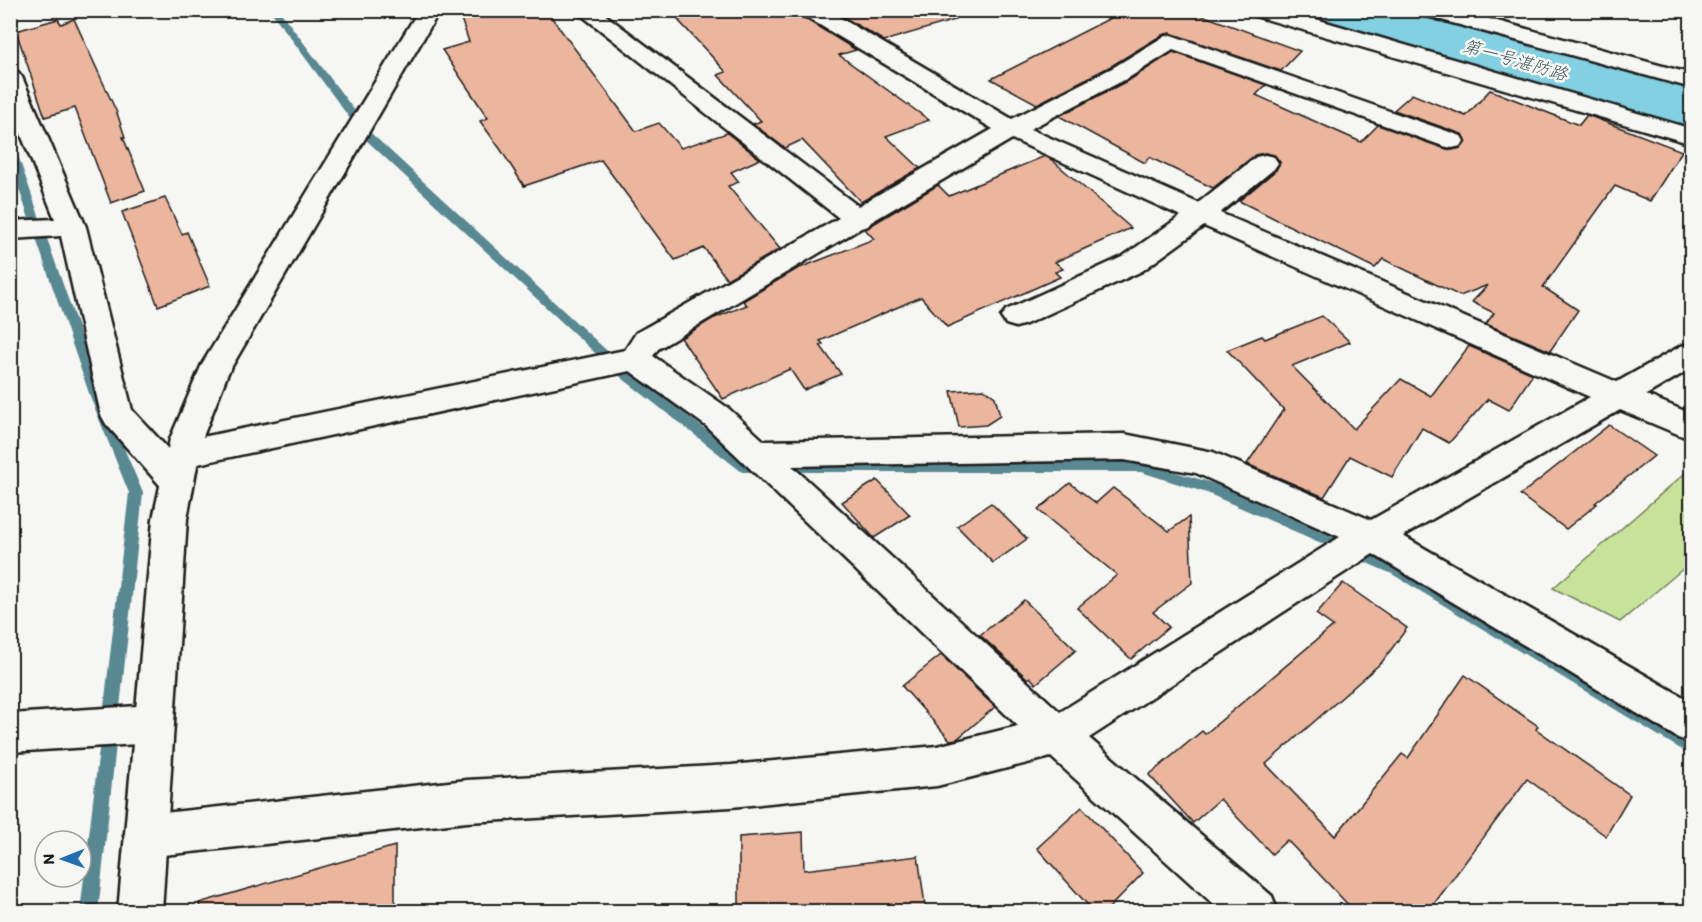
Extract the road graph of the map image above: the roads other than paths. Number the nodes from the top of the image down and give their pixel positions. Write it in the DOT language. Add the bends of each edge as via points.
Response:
graph roads {
  1 [pos="430,10"];
  2 [pos="585,10"];
  3 [pos="811,10"];
  4 [pos="1260,10"];
  5 [pos="1431,10"];
  6 [pos="10,77"];
  7 [pos="1692,81"];
  8 [pos="1011,129"];
  9 [pos="1692,137"];
  10 [pos="1452,141"];
  11 [pos="1265,163"];
  12 [pos="1201,215"];
  13 [pos="859,220"];
  14 [pos="72,227"];
  15 [pos="10,230"];
  16 [pos="1016,317"];
  17 [pos="1692,354"];
  18 [pos="635,359"];
  19 [pos="1616,395"];
  20 [pos="1692,428"];
  21 [pos="756,454"];
  22 [pos="180,468"];
  23 [pos="1373,536"];
  24 [pos="154,724"];
  25 [pos="1692,724"];
  26 [pos="10,733"];
  27 [pos="1057,736"];
  28 [pos="145,836"];
  29 [pos="140,912"];
  30 [pos="1256,912"];
  1 -- 22 [label="street" via="213,372 186,439"];
  2 -- 13 [label="street"];
  3 -- 8 [label="street"];
  4 -- 9 [label="street"];
  5 -- 7 [label="street"];
  6 -- 14 [label="street"];
  8 -- 10 [label="street" via="1171,42"];
  8 -- 12 [label="street"];
  8 -- 13 [label="street"];
  11 -- 12 [label="street"];
  12 -- 16 [label="street" via="1132,264"];
  12 -- 19 [label="street"];
  13 -- 18 [label="street" via="647,341"];
  14 -- 15 [label="street"];
  14 -- 22 [label="street" via="117,415"];
  17 -- 19 [label="street"];
  18 -- 21 [label="street" via="717,417"];
  18 -- 22 [label="street"];
  19 -- 20 [label="street"];
  19 -- 23 [label="street"];
  21 -- 23 [label="street" via="1124,447 1201,461"];
  21 -- 27 [label="street"];
  22 -- 24 [label="street" via="170,519"];
  23 -- 25 [label="street"];
  23 -- 27 [label="street"];
  24 -- 26 [label="street"];
  24 -- 28 [label="street"];
  27 -- 28 [label="street" via="937,766 731,786 467,801"];
  27 -- 30 [label="street"];
  28 -- 29 [label="street"];
}
